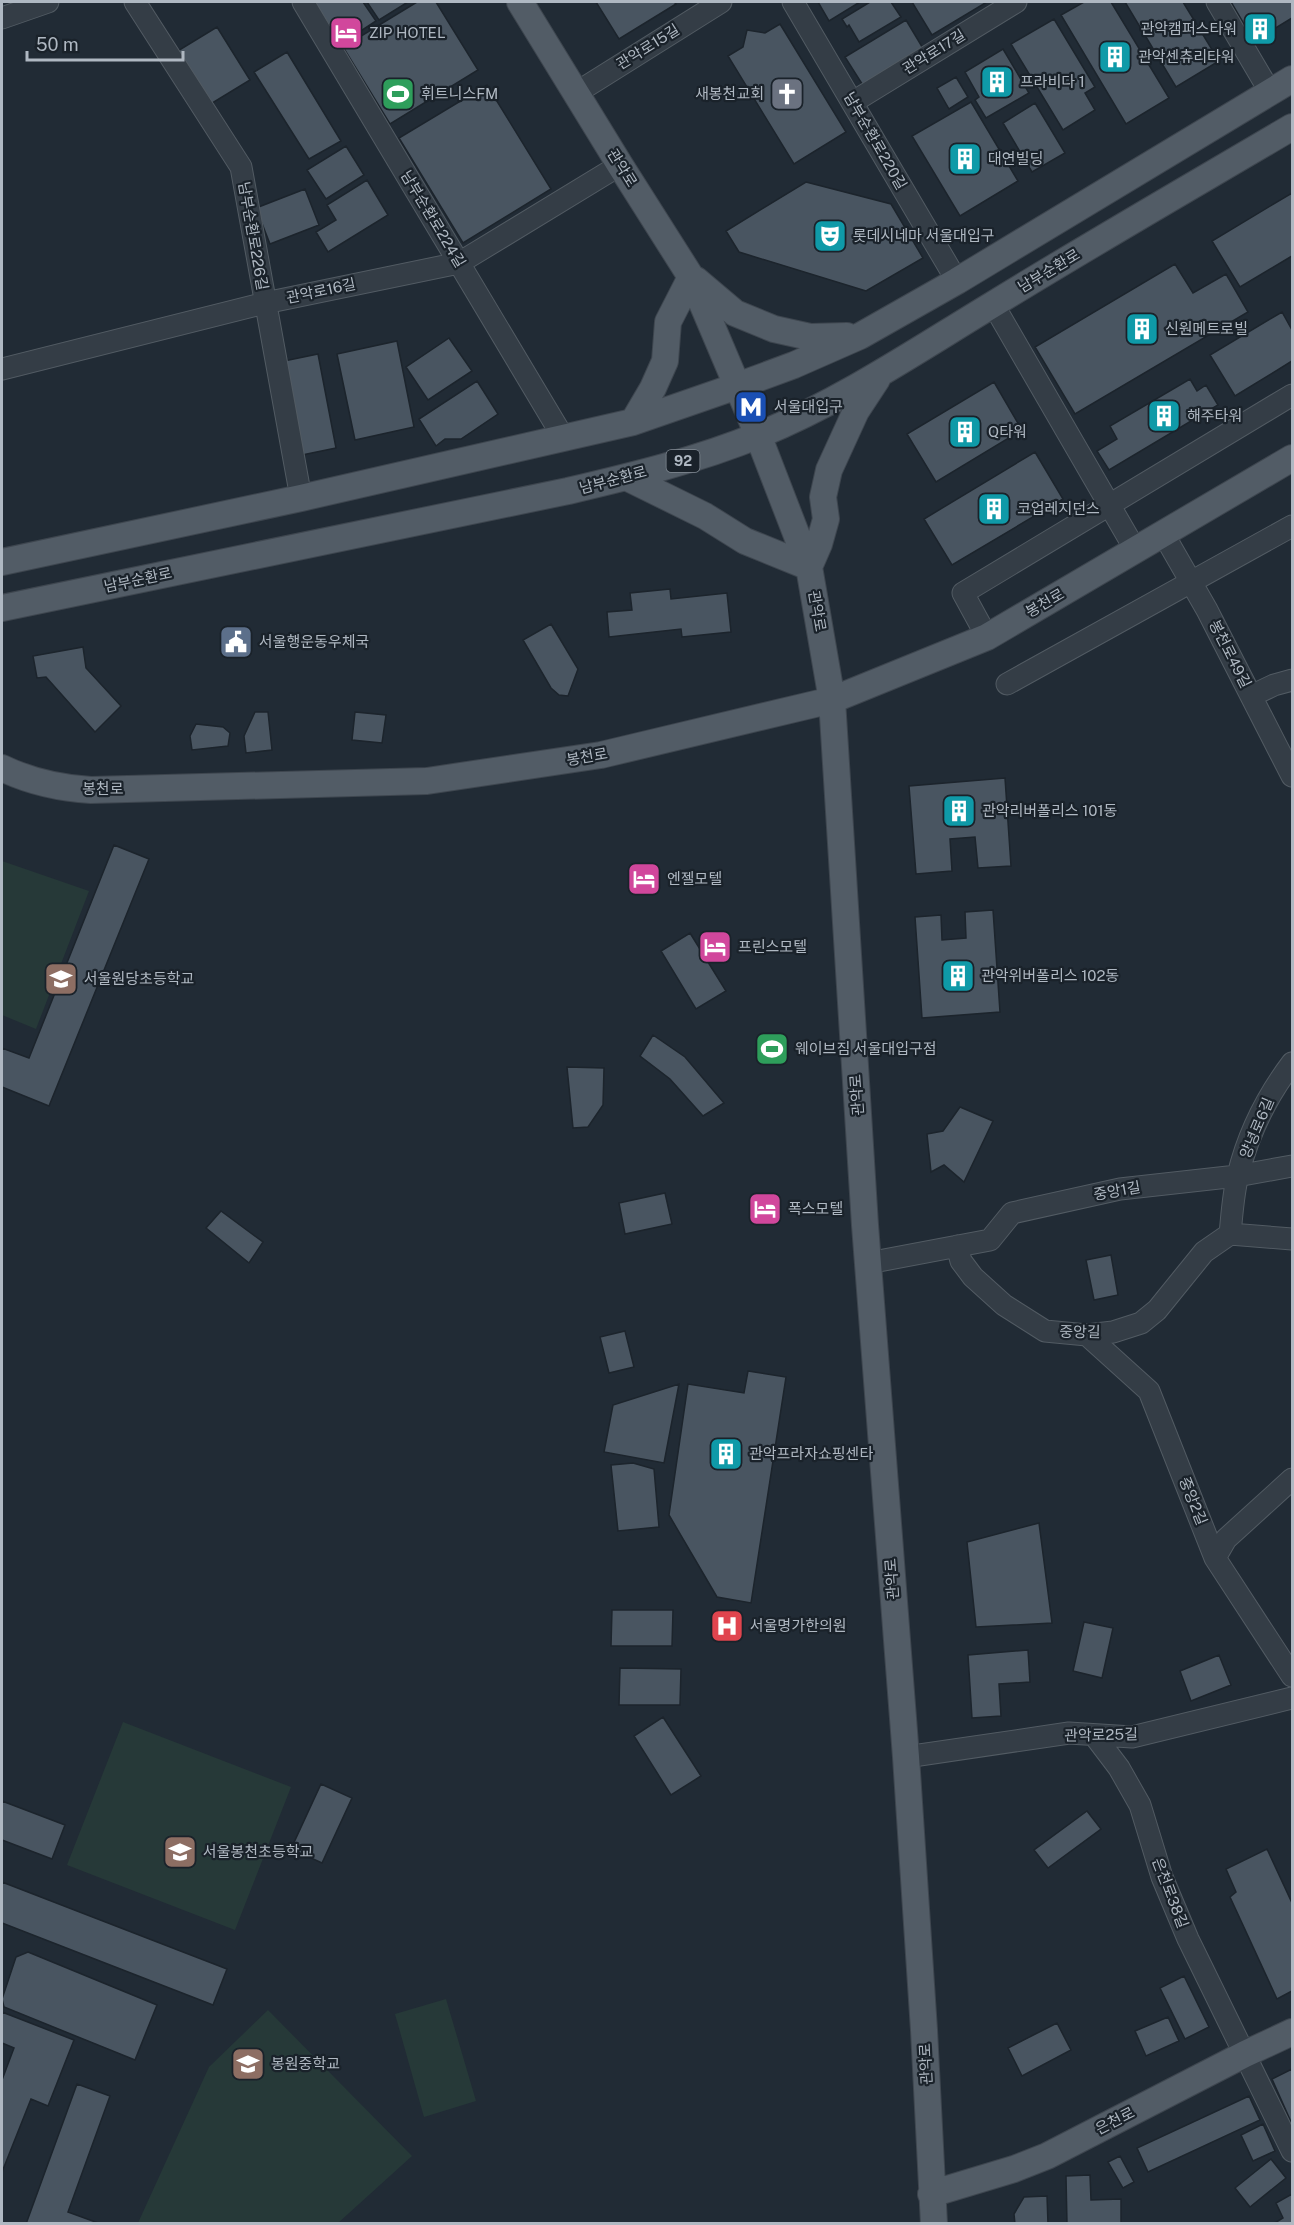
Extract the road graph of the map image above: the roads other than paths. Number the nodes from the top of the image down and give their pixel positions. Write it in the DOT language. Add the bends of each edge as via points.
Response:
graph roads {
  1 [pos="48,2"];
  2 [pos="135,2"];
  3 [pos="303,2"];
  4 [pos="520,2"];
  5 [pos="721,2"];
  6 [pos="793,2"];
  7 [pos="1016,2"];
  8 [pos="1217,2"];
  9 [pos="2,18"];
  10 [pos="1293,79"];
  11 [pos="1270,92"];
  12 [pos="576,93"];
  13 [pos="853,102"];
  14 [pos="1292,128"];
  15 [pos="620,165"];
  16 [pos="459,263"];
  17 [pos="692,277"];
  18 [pos="957,281"];
  19 [pos="265,303"];
  20 [pos="993,304"];
  21 [pos="860,336"];
  22 [pos="2,369"];
  23 [pos="879,376"];
  24 [pos="737,386"];
  25 [pos="1293,395"];
  26 [pos="633,422"];
  27 [pos="758,435"];
  28 [pos="563,437"];
  29 [pos="1293,458"];
  30 [pos="626,477"];
  31 [pos="301,498"];
  32 [pos="1109,505"];
  33 [pos="1293,526"];
  34 [pos="1164,535"];
  35 [pos="1136,551"];
  36 [pos="2,562"];
  37 [pos="809,567"];
  38 [pos="1191,583"];
  39 [pos="2,608"];
  40 [pos="987,637"];
  41 [pos="1293,680"];
  42 [pos="1006,684"];
  43 [pos="1251,696"];
  44 [pos="832,700"];
  45 [pos="2,768"];
  46 [pos="1293,776"];
  47 [pos="1293,1063"];
  48 [pos="1293,1166"];
  49 [pos="1237,1176"];
  50 [pos="1230,1234"];
  51 [pos="1293,1239"];
  52 [pos="957,1246"];
  53 [pos="868,1263"];
  54 [pos="1087,1335"];
  55 [pos="1293,1479"];
  56 [pos="1215,1557"];
  57 [pos="1293,1676"];
  58 [pos="1293,1698"];
  59 [pos="1094,1735"];
  60 [pos="906,1757"];
  61 [pos="1293,2032"];
  62 [pos="1245,2054"];
  63 [pos="1293,2151"];
  64 [pos="931,2194"];
  65 [pos="934,2223"];
  1 -- 9 [label="street"];
  2 -- 19 [label="street, 남부순환로226길" via="241,167"];
  3 -- 16 [label="street, 남부순환로224길"];
  4 -- 12 [label="main road, 관악로"];
  5 -- 12 [label="street, 관악로15길"];
  6 -- 13 [label="street, 남부순환로220길"];
  7 -- 13 [label="street, 관악로17길"];
  8 -- 11 [label="street"];
  10 -- 11 [label="main road"];
  11 -- 18 [label="main road"];
  12 -- 15 [label="main road, 관악로"];
  13 -- 18 [label="street, 남부순환로220길"];
  14 -- 20 [label="main road, 남부순환로 / 92"];
  15 -- 16 [label="street, 관악로16길"];
  15 -- 17 [label="main road, 관악로"];
  16 -- 19 [label="street, 관악로16길"];
  16 -- 28 [label="street, 남부순환로224길"];
  17 -- 21 [label="main road" via="735,314 774,328 810,337"];
  17 -- 24 [label="main road, 관악로"];
  17 -- 26 [label="main road" via="668,322 665,361"];
  18 -- 21 [label="main road"];
  19 -- 22 [label="street, 관악로16길"];
  19 -- 31 [label="street, 남부순환로226길"];
  20 -- 23 [label="main road, 남부순환로 / 92"];
  20 -- 32 [label="street"];
  21 -- 24 [label="main road"];
  23 -- 27 [label="main road, 남부순환로 / 92"];
  23 -- 37 [label="main road" via="856,411 829,470 824,496 826,519"];
  24 -- 26 [label="main road"];
  24 -- 27 [label="main road, 관악로"];
  25 -- 32 [label="street"];
  26 -- 28 [label="main road"];
  27 -- 30 [label="main road, 남부순환로 / 92"];
  27 -- 37 [label="main road, 관악로"];
  28 -- 31 [label="main road"];
  29 -- 34 [label="main road, 봉천로"];
  30 -- 37 [label="main road" via="746,541"];
  30 -- 39 [label="main road, 남부순환로 / 92"];
  31 -- 36 [label="main road"];
  32 -- 35 [label="street"];
  32 -- 40 [label="street" via="963,593"];
  33 -- 38 [label="street"];
  34 -- 35 [label="main road, 봉천로"];
  34 -- 38 [label="street, 봉천로49길"];
  35 -- 40 [label="main road, 봉천로"];
  37 -- 44 [label="main road, 관악로"];
  38 -- 42 [label="street"];
  38 -- 43 [label="street, 봉천로49길"];
  40 -- 44 [label="main road, 봉천로"];
  41 -- 43 [label="street"];
  43 -- 46 [label="street, 봉천로49길"];
  44 -- 45 [label="main road, 봉천로" via="601,755 427,781 91,790 44,785"];
  44 -- 53 [label="main road, 관악로"];
  47 -- 49 [label="street, 양녕로6길" via="1276,1084 1250,1136"];
  48 -- 49 [label="street, 중앙1길"];
  49 -- 50 [label="street, 양녕로6길"];
  49 -- 52 [label="street, 중앙1길" via="1120,1189 1012,1213 990,1240"];
  50 -- 51 [label="street"];
  50 -- 54 [label="street, 중앙길" via="1203,1252 1157,1310 1141,1323"];
  52 -- 53 [label="street"];
  52 -- 54 [label="street, 중앙길" via="961,1261 973,1277 1004,1305 1045,1331"];
  53 -- 60 [label="main road, 관악로"];
  54 -- 56 [label="street, 중앙2길" via="1149,1391"];
  55 -- 56 [label="street" via="1226,1539"];
  56 -- 57 [label="street, 중앙2길"];
  58 -- 59 [label="street, 관악로25길" via="1132,1737"];
  59 -- 60 [label="street, 관악로25길" via="1070,1733"];
  59 -- 62 [label="street, 은천로38길" via="1140,1805 1162,1877 1188,1939"];
  60 -- 64 [label="main road, 관악로"];
  61 -- 62 [label="main road, 은천로"];
  62 -- 63 [label="street, 은천로38길"];
  62 -- 64 [label="main road, 은천로" via="1047,2156"];
  64 -- 65 [label="main road, 관악로"];
}
